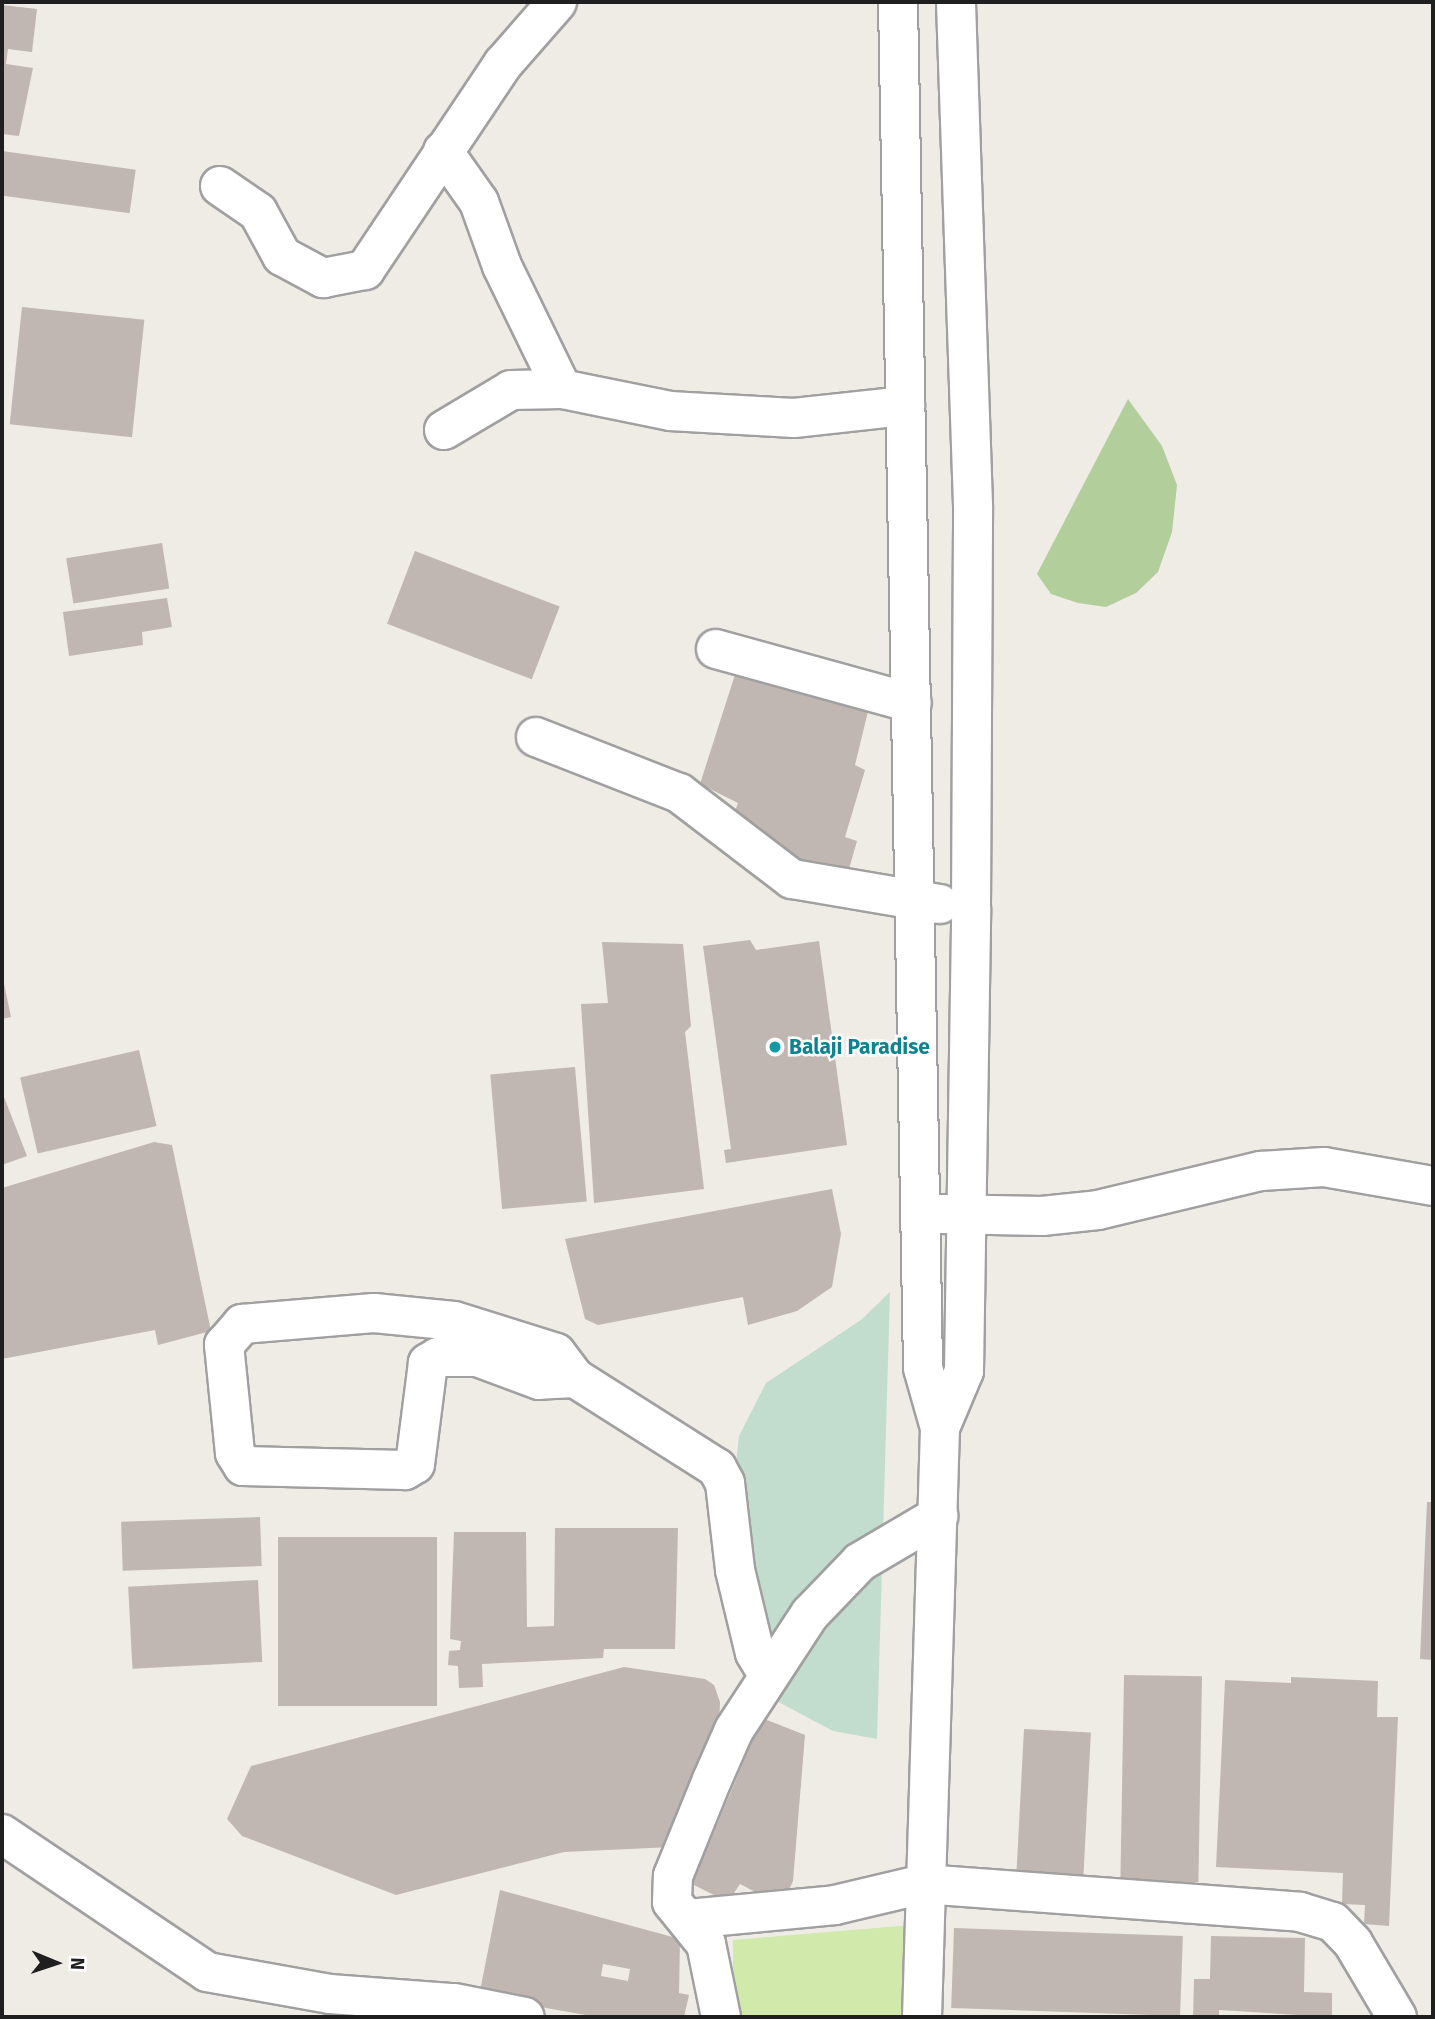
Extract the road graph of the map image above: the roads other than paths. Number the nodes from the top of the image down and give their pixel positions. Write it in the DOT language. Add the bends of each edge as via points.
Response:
graph roads {
  1 [pos="557,2"];
  2 [pos="898,2"];
  3 [pos="956,2"];
  4 [pos="443,151"];
  5 [pos="220,186"];
  6 [pos="562,389"];
  7 [pos="905,406"];
  8 [pos="444,430"];
  9 [pos="716,649"];
  10 [pos="912,703"];
  11 [pos="536,737"];
  12 [pos="916,901"];
  13 [pos="971,908"];
  14 [pos="1433,1186"];
  15 [pos="921,1213"];
  16 [pos="966,1214"];
  17 [pos="575,1378"];
  18 [pos="940,1428"];
  19 [pos="938,1516"];
  20 [pos="768,1675"];
  21 [pos="2,1834"];
  22 [pos="923,1884"];
  23 [pos="688,1919"];
  24 [pos="525,2017"];
  25 [pos="721,2017"];
  26 [pos="922,2017"];
  27 [pos="1397,2017"];
  1 -- 4 [label="street" via="503,64"];
  2 -- 7 [label="street"];
  3 -- 13 [label="street" via="973,505"];
  4 -- 5 [label="street" via="365,270 323,278 282,256 258,212"];
  4 -- 6 [label="street" via="479,202 502,266"];
  6 -- 7 [label="street" via="670,411 794,418"];
  6 -- 8 [label="street" via="511,390"];
  7 -- 10 [label="street"];
  9 -- 10 [label="street"];
  10 -- 12 [label="street"];
  11 -- 12 [label="street" via="680,793 792,879"];
  12 -- 13 [label="street"];
  12 -- 15 [label="street"];
  13 -- 16 [label="street"];
  14 -- 16 [label="street" via="1324,1167 1261,1171 1098,1210"];
  15 -- 16 [label="street"];
  15 -- 18 [label="street" via="923,1368"];
  16 -- 18 [label="street" via="964,1371"];
  17 -- 17 [label="street" via="556,1353 500,1333 454,1321 374,1313 242,1324 224,1345 235,1453 243,1465 405,1470 415,1464 428,1363 438,1357 477,1357 539,1380"];
  17 -- 20 [label="street" via="717,1468 725,1483 735,1570 755,1653"];
  18 -- 19 [label="street"];
  19 -- 20 [label="street" via="860,1562 810,1614"];
  19 -- 22 [label="street"];
  20 -- 23 [label="street" via="734,1730 673,1876 672,1902"];
  21 -- 24 [label="street" via="207,1972 330,1994 454,2003"];
  22 -- 23 [label="street" via="835,1905"];
  22 -- 26 [label="street"];
  22 -- 27 [label="street" via="1300,1912 1333,1922 1353,1943"];
  23 -- 25 [label="street" via="706,1944"];
}
